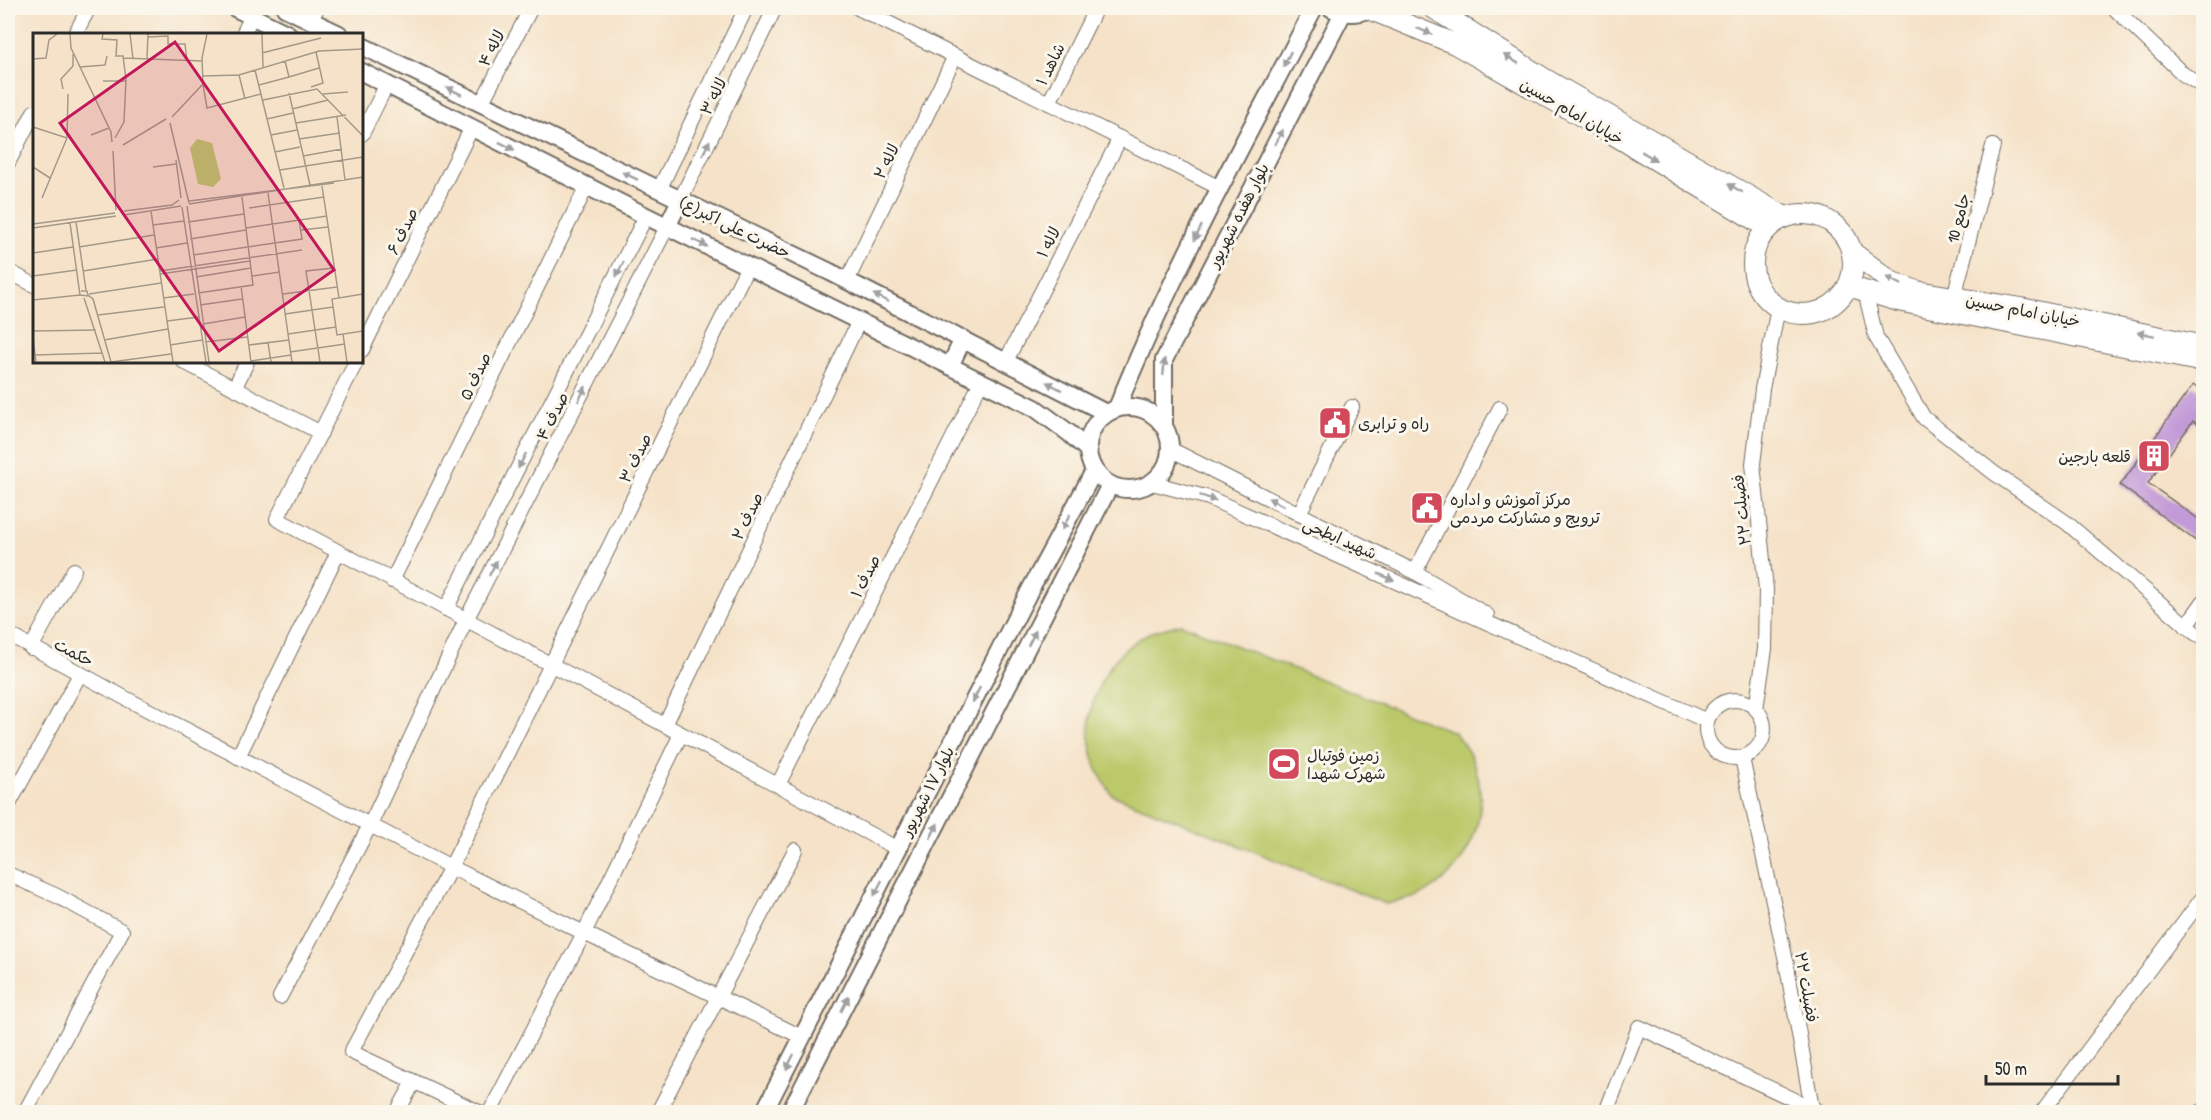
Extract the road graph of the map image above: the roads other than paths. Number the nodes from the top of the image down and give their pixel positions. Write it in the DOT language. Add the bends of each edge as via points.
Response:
graph roads {
  1 [pos="89,8"];
  2 [pos="235,8"];
  3 [pos="285,8"];
  4 [pos="531,8"];
  5 [pos="746,8"];
  6 [pos="775,8"];
  7 [pos="858,8"];
  8 [pos="1096,8"];
  9 [pos="1314,8"];
  10 [pos="1370,8"];
  11 [pos="1432,8"];
  12 [pos="2114,8"];
  13 [pos="1337,10"];
  14 [pos="882,13"];
  15 [pos="314,14"];
  16 [pos="252,16"];
  17 [pos="76,33"];
  18 [pos="244,33"];
  19 [pos="286,33"];
  20 [pos="338,33"];
  21 [pos="363,46"];
  22 [pos="955,56"];
  23 [pos="363,72"];
  24 [pos="387,84"];
  25 [pos="2204,87"];
  26 [pos="1049,103"];
  27 [pos="481,104"];
  28 [pos="33,114"];
  29 [pos="472,127"];
  30 [pos="363,132"];
  31 [pos="1120,138"];
  32 [pos="1993,146"];
  33 [pos="8,163"];
  34 [pos="587,186"];
  35 [pos="1220,188"];
  36 [pos="659,190"];
  37 [pos="680,200"];
  38 [pos="646,216"];
  39 [pos="1785,217"];
  40 [pos="667,227"];
  41 [pos="1768,228"];
  42 [pos="1852,252"];
  43 [pos="748,266"];
  44 [pos="8,271"];
  45 [pos="847,281"];
  46 [pos="33,284"];
  47 [pos="1857,289"];
  48 [pos="1954,297"];
  49 [pos="1778,308"];
  50 [pos="859,321"];
  51 [pos="963,339"];
  52 [pos="2204,346"];
  53 [pos="363,348"];
  54 [pos="1006,361"];
  55 [pos="2204,362"];
  56 [pos="186,363"];
  57 [pos="247,363"];
  58 [pos="356,363"];
  59 [pos="950,366"];
  60 [pos="981,382"];
  61 [pos="235,387"];
  62 [pos="1352,407"];
  63 [pos="1500,408"];
  64 [pos="1112,411"];
  65 [pos="1164,425"];
  66 [pos="321,433"];
  67 [pos="1170,449"];
  68 [pos="1088,450"];
  69 [pos="1094,471"];
  70 [pos="1152,483"];
  71 [pos="1110,485"];
  72 [pos="1299,514"];
  73 [pos="338,552"];
  74 [pos="74,570"];
  75 [pos="1415,572"];
  76 [pos="393,580"];
  77 [pos="2204,601"];
  78 [pos="446,609"];
  79 [pos="466,620"];
  80 [pos="2186,626"];
  81 [pos="1510,632"];
  82 [pos="8,634"];
  83 [pos="2204,638"];
  84 [pos="31,648"];
  85 [pos="552,665"];
  86 [pos="80,674"];
  87 [pos="1756,709"];
  88 [pos="1707,721"];
  89 [pos="665,725"];
  90 [pos="681,734"];
  91 [pos="238,757"];
  92 [pos="1742,758"];
  93 [pos="778,786"];
  94 [pos="8,807"];
  95 [pos="370,825"];
  96 [pos="898,849"];
  97 [pos="795,850"];
  98 [pos="451,867"];
  99 [pos="8,874"];
  100 [pos="2204,896"];
  101 [pos="584,933"];
  102 [pos="280,997"];
  103 [pos="717,997"];
  104 [pos="802,1037"];
  105 [pos="414,1082"];
  106 [pos="1816,1110"];
  107 [pos="25,1113"];
  108 [pos="398,1113"];
  109 [pos="479,1113"];
  110 [pos="490,1113"];
  111 [pos="658,1113"];
  112 [pos="764,1113"];
  113 [pos="790,1113"];
  114 [pos="1606,1113"];
  115 [pos="2042,1113"];
  1 -- 17 [label="street"];
  2 -- 16 [label="street"];
  3 -- 15 [label="street"];
  4 -- 27 [label="street, لاله ۴"];
  5 -- 36 [label="street, لاله ۳"];
  37 -- 6 [label="street, لاله ۳, one-way"];
  7 -- 14 [label="street"];
  8 -- 26 [label="street, شاهد ۱"];
  9 -- 35 [label="street, بلوار هفده شهریور, one-way"];
  10 -- 13 [label="street" via="1357,13"];
  10 -- 41 [label="main road, خیابان امام حسین, one-way" via="1455,44"];
  39 -- 11 [label="main road, خیابان امام حسین, one-way" via="1545,79"];
  12 -- 25 [label="street" via="2183,74"];
  65 -- 13 [label="street, بلوار هفده شهریور, one-way" via="1164,360"];
  14 -- 22 [label="street"];
  15 -- 20 [label="street"];
  16 -- 18 [label="street"];
  16 -- 19 [label="street"];
  27 -- 21 [label="street, حضرت علی اکبر(ع), one-way"];
  22 -- 26 [label="street"];
  22 -- 45 [label="street, لاله ۲"];
  23 -- 24 [label="street, حضرت علی اکبر(ع)"];
  24 -- 29 [label="street, حضرت علی اکبر(ع)"];
  24 -- 30 [label="street"];
  26 -- 31 [label="street"];
  36 -- 27 [label="street, حضرت علی اکبر(ع), one-way"];
  28 -- 33 [label="street"];
  29 -- 34 [label="street, حضرت علی اکبر(ع), one-way"];
  29 -- 53 [label="street, صدف ۶"];
  31 -- 35 [label="street"];
  31 -- 54 [label="street, لاله ۱"];
  32 -- 48 [label="street, جامع 10"];
  34 -- 38 [label="street, حضرت علی اکبر(ع)"];
  34 -- 76 [label="street, صدف ۵"];
  35 -- 64 [label="street, بلوار هفده شهریور, one-way"];
  36 -- 37 [label="street, حضرت علی اکبر(ع)"];
  36 -- 38 [label="street"];
  37 -- 40 [label="street"];
  37 -- 45 [label="street, حضرت علی اکبر(ع)"];
  38 -- 40 [label="street, حضرت علی اکبر(ع)"];
  38 -- 78 [label="street, صدف ۴, one-way"];
  39 -- 41 [label="main road"];
  39 -- 42 [label="main road" via="1806,214 1826,220 1843,233"];
  40 -- 43 [label="street, حضرت علی اکبر(ع), one-way"];
  79 -- 40 [label="street, صدف ۴, one-way"];
  41 -- 49 [label="main road" via="1755,248 1753,271 1761,292"];
  42 -- 47 [label="main road"];
  48 -- 42 [label="main road, خیابان امام حسین, one-way" via="1892,282"];
  43 -- 50 [label="street, حضرت علی اکبر(ع)"];
  43 -- 85 [label="street, صدف ۳"];
  44 -- 46 [label="street"];
  51 -- 45 [label="street, حضرت علی اکبر(ع), one-way"];
  47 -- 49 [label="main road" via="1818,312 1798,314"];
  47 -- 55 [label="main road, خیابان امام حسین" via="1898,301"];
  47 -- 80 [label="street" via="1876,337 1924,418 2067,523"];
  52 -- 48 [label="main road, خیابان امام حسین, one-way"];
  49 -- 87 [label="street, فضیلت ۲۲" via="1762,389 1754,464 1766,589 1765,649"];
  50 -- 59 [label="street, حضرت علی اکبر(ع)"];
  50 -- 89 [label="street, صدف ۲"];
  51 -- 54 [label="street, حضرت علی اکبر(ع)"];
  51 -- 59 [label="street"];
  64 -- 54 [label="street, حضرت علی اکبر(ع), one-way"];
  56 -- 61 [label="street"];
  57 -- 61 [label="street"];
  58 -- 66 [label="street"];
  59 -- 60 [label="street, حضرت علی اکبر(ع)"];
  60 -- 68 [label="street, حضرت علی اکبر(ع)" via="1035,408"];
  60 -- 93 [label="street, صدف ۱"];
  61 -- 66 [label="street"];
  62 -- 72 [label="street"];
  63 -- 75 [label="street"];
  64 -- 65 [label="street" via="1134,407 1151,413"];
  64 -- 68 [label="street" via="1092,429"];
  65 -- 67 [label="street"];
  66 -- 73 [label="street" via="278,519"];
  67 -- 70 [label="street" via="1166,467"];
  72 -- 67 [label="street, شهید ابطحی, one-way"];
  68 -- 69 [label="street"];
  69 -- 71 [label="street"];
  69 -- 96 [label="street, بلوار ۱۷ شهریور, one-way"];
  70 -- 71 [label="street" via="1131,490"];
  70 -- 81 [label="street, شهید ابطحی, one-way" via="1209,498"];
  113 -- 71 [label="street, بلوار ۱۷ شهریور, one-way"];
  72 -- 75 [label="street, شهید ابطحی"];
  73 -- 76 [label="street"];
  73 -- 91 [label="street"];
  74 -- 84 [label="street"];
  75 -- 81 [label="street, شهید ابطحی"];
  76 -- 78 [label="street"];
  77 -- 80 [label="street"];
  78 -- 79 [label="street"];
  79 -- 85 [label="street"];
  79 -- 95 [label="street, صدف ۴"];
  80 -- 83 [label="street"];
  81 -- 88 [label="street, شهید ابطحی"];
  82 -- 84 [label="street, حکمت"];
  84 -- 86 [label="street, حکمت"];
  85 -- 89 [label="street"];
  85 -- 98 [label="street, صدف ۳"];
  86 -- 91 [label="street, حکمت"];
  86 -- 94 [label="street"];
  87 -- 88 [label="street" via="1744,701 1728,701 1715,708"];
  87 -- 92 [label="street" via="1764,722 1763,738 1755,751"];
  88 -- 92 [label="street" via="1707,736 1714,750 1727,758"];
  89 -- 90 [label="street"];
  90 -- 93 [label="street"];
  90 -- 101 [label="street"];
  91 -- 95 [label="street, حکمت"];
  92 -- 106 [label="street, فضیلت ۲۲"];
  93 -- 96 [label="street"];
  95 -- 98 [label="street, حکمت"];
  95 -- 102 [label="street, صدف ۴"];
  96 -- 104 [label="street, بلوار ۱۷ شهریور, one-way"];
  97 -- 103 [label="street"];
  98 -- 101 [label="street, حکمت"];
  98 -- 105 [label="street, صدف ۳" via="351,1052"];
  99 -- 107 [label="street" via="122,931"];
  100 -- 115 [label="street"];
  101 -- 103 [label="street, حکمت"];
  101 -- 110 [label="street"];
  103 -- 104 [label="street, حکمت"];
  103 -- 111 [label="street"];
  104 -- 112 [label="street, بلوار ۱۷ شهریور, one-way"];
  105 -- 108 [label="street"];
  105 -- 109 [label="street"];
  106 -- 114 [label="street" via="1639,1027"];
}
